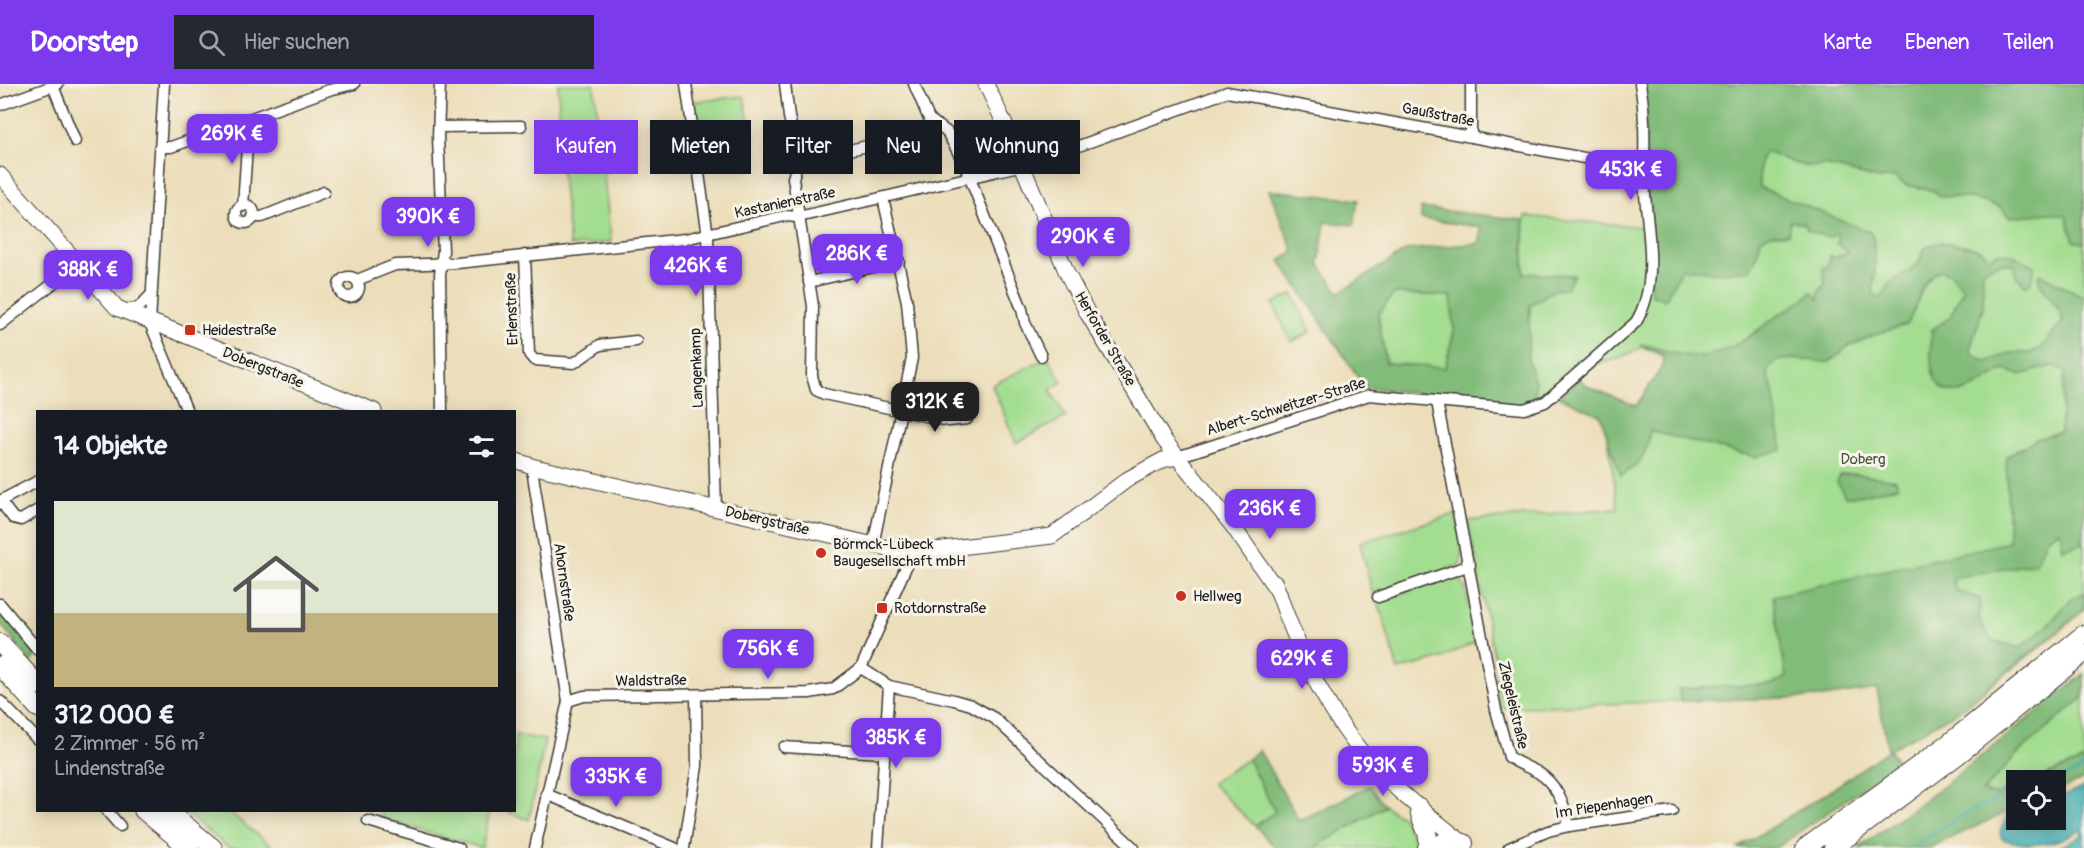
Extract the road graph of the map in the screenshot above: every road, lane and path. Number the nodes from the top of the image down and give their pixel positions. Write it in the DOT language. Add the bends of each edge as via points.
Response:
graph roads {
  1 [pos="164,84"];
  2 [pos="354,84"];
  3 [pos="440,84"];
  4 [pos="686,84"];
  5 [pos="785,84"];
  6 [pos="914,84"];
  7 [pos="986,84"];
  8 [pos="1471,84"];
  9 [pos="1640,84"];
  10 [pos="56,85"];
  11 [pos="1227,88"];
  12 [pos="0,105"];
  13 [pos="790,120"];
  14 [pos="930,120"];
  15 [pos="1002,120"];
  16 [pos="245,121"];
  17 [pos="521,126"];
  18 [pos="439,127"];
  19 [pos="942,130"];
  20 [pos="1471,137"];
  21 [pos="75,141"];
  22 [pos="1080,143"];
  23 [pos="160,147"];
  24 [pos="1644,169"];
  25 [pos="794,174"];
  26 [pos="985,174"];
  27 [pos="1026,174"];
  28 [pos="0,175"];
  29 [pos="969,178"];
  30 [pos="324,192"];
  31 [pos="883,198"];
  32 [pos="798,217"];
  33 [pos="708,236"];
  34 [pos="525,255"];
  35 [pos="899,261"];
  36 [pos="78,264"];
  37 [pos="442,264"];
  38 [pos="357,280"];
  39 [pos="809,282"];
  40 [pos="151,295"];
  41 [pos="122,310"];
  42 [pos="150,323"];
  43 [pos="0,324"];
  44 [pos="176,333"];
  45 [pos="636,341"];
  46 [pos="158,347"];
  47 [pos="1041,356"];
  48 [pos="1437,402"];
  49 [pos="349,407"];
  50 [pos="187,410"];
  51 [pos="368,410"];
  52 [pos="442,410"];
  53 [pos="902,412"];
  54 [pos="967,419"];
  55 [pos="1177,457"];
  56 [pos="516,461"];
  57 [pos="535,467"];
  58 [pos="36,482"];
  59 [pos="0,501"];
  60 [pos="716,509"];
  61 [pos="36,511"];
  62 [pos="873,545"];
  63 [pos="909,552"];
  64 [pos="1470,565"];
  65 [pos="1378,597"];
  66 [pos="0,604"];
  67 [pos="2084,634"];
  68 [pos="0,643"];
  69 [pos="36,648"];
  70 [pos="2084,653"];
  71 [pos="0,666"];
  72 [pos="861,668"];
  73 [pos="36,683"];
  74 [pos="889,687"];
  75 [pos="696,695"];
  76 [pos="0,701"];
  77 [pos="568,701"];
  78 [pos="36,706"];
  79 [pos="36,738"];
  80 [pos="784,747"];
  81 [pos="883,753"];
  82 [pos="546,794"];
  83 [pos="1419,807"];
  84 [pos="1672,811"];
  85 [pos="108,812"];
  86 [pos="145,812"];
  87 [pos="169,812"];
  88 [pos="368,821"];
  89 [pos="1868,824"];
  90 [pos="120,826"];
  91 [pos="1569,826"];
  92 [pos="1464,846"];
  93 [pos="189,848"];
  94 [pos="213,848"];
  95 [pos="459,848"];
  96 [pos="535,848"];
  97 [pos="675,848"];
  98 [pos="684,848"];
  99 [pos="879,848"];
  100 [pos="1134,848"];
  101 [pos="1427,848"];
  102 [pos="1432,848"];
  103 [pos="1509,848"];
  104 [pos="1805,848"];
  105 [pos="1833,848"];
  106 [pos="1848,848"];
  1 -- 23 [label="street"];
  2 -- 16 [label="street"];
  3 -- 18 [label="street"];
  4 -- 33 [label="street, Langenkamp"];
  5 -- 13 [label="street"];
  6 -- 14 [label="street"];
  7 -- 15 [label="street, Herforder Straße"];
  8 -- 20 [label="street"];
  9 -- 24 [label="street, Albert-Schweitzer-Straße" via="1645,116"];
  10 -- 12 [label="street"];
  10 -- 21 [label="street"];
  11 -- 20 [label="street, Gaußstraße"];
  11 -- 22 [label="street, Gaußstraße"];
  16 -- 23 [label="street" via="171,147"];
  16 -- 30 [label="street" via="249,131 243,206 236,212 238,220 246,223"];
  17 -- 18 [label="street"];
  18 -- 37 [label="street"];
  19 -- 29 [label="street" via="963,161"];
  20 -- 24 [label="street, Gaußstraße"];
  23 -- 40 [label="street"];
  24 -- 48 [label="street, Albert-Schweitzer-Straße" via="1649,265 1645,303 1636,322 1538,406 1524,409"];
  25 -- 32 [label="street"];
  26 -- 29 [label="street, Kastanienstraße"];
  27 -- 55 [label="street, Herforder Straße" via="1088,314"];
  28 -- 36 [label="street, Dobergstraße"];
  29 -- 31 [label="street, Kastanienstraße"];
  29 -- 47 [label="street"];
  31 -- 32 [label="street, Kastanienstraße"];
  31 -- 35 [label="street"];
  32 -- 33 [label="street, Kastanienstraße" via="785,216"];
  32 -- 39 [label="street"];
  33 -- 34 [label="street, Kastanienstraße"];
  33 -- 60 [label="street, Langenkamp"];
  34 -- 37 [label="street, Kastanienstraße"];
  34 -- 45 [label="street, Erlenstraße" via="529,354 534,360 574,363 600,345"];
  35 -- 39 [label="street"];
  35 -- 53 [label="street" via="912,334 912,358"];
  36 -- 41 [label="street, Dobergstraße"];
  36 -- 43 [label="street"];
  37 -- 38 [label="street, Kastanienstraße" via="395,265"];
  37 -- 52 [label="street"];
  39 -- 53 [label="street" via="814,334 812,376 816,390"];
  40 -- 41 [label="street" via="138,308"];
  40 -- 42 [label="street"];
  41 -- 42 [label="street, Dobergstraße"];
  42 -- 44 [label="street, Dobergstraße"];
  42 -- 46 [label="street"];
  44 -- 46 [label="street"];
  44 -- 49 [label="street, Dobergstraße"];
  46 -- 50 [label="street"];
  48 -- 55 [label="street, Albert-Schweitzer-Straße" via="1370,395"];
  48 -- 64 [label="street, Ziegeleistraße"];
  49 -- 51 [label="street, Dobergstraße"];
  53 -- 54 [label="street" via="958,422"];
  53 -- 62 [label="street"];
  55 -- 63 [label="street, Dobergstraße" via="1128,478 1052,536"];
  55 -- 83 [label="street, Herforder Straße" via="1279,592 1319,687 1354,743"];
  56 -- 57 [label="street, Dobergstraße"];
  57 -- 60 [label="street, Dobergstraße"];
  57 -- 77 [label="street, Ahornstraße" via="533,475"];
  58 -- 59 [label="street"];
  59 -- 61 [label="street" via="13,518 21,520"];
  60 -- 62 [label="street, Dobergstraße"];
  62 -- 63 [label="street, Dobergstraße"];
  63 -- 72 [label="street, Waldstraße"];
  64 -- 65 [label="street"];
  64 -- 91 [label="street, Ziegeleistraße" via="1496,710 1509,757 1548,780"];
  66 -- 69 [label="street"];
  67 -- 104 [label="highway" via="1940,749"];
  68 -- 73 [label="highway"];
  70 -- 89 [label="highway"];
  71 -- 78 [label="highway"];
  72 -- 74 [label="street"];
  72 -- 75 [label="street, Waldstraße" via="843,684 822,692"];
  74 -- 81 [label="street"];
  74 -- 100 [label="street" via="971,705 994,718"];
  75 -- 77 [label="street, Waldstraße" via="585,696"];
  75 -- 98 [label="street" via="697,766"];
  76 -- 79 [label="street"];
  77 -- 82 [label="street"];
  80 -- 81 [label="street"];
  81 -- 99 [label="street"];
  82 -- 96 [label="street"];
  82 -- 97 [label="street"];
  83 -- 92 [label="street, Herforder Straße"];
  83 -- 101 [label="highway" via="1419,819 1428,832"];
  84 -- 91 [label="street, Im Piepenhagen"];
  85 -- 90 [label="street"];
  86 -- 93 [label="highway"];
  87 -- 94 [label="highway"];
  88 -- 95 [label="street"];
  89 -- 105 [label="highway"];
  89 -- 106 [label="highway" via="1861,839"];
  91 -- 103 [label="street, Im Piepenhagen"];
  92 -- 102 [label="highway" via="1448,840"];
}
